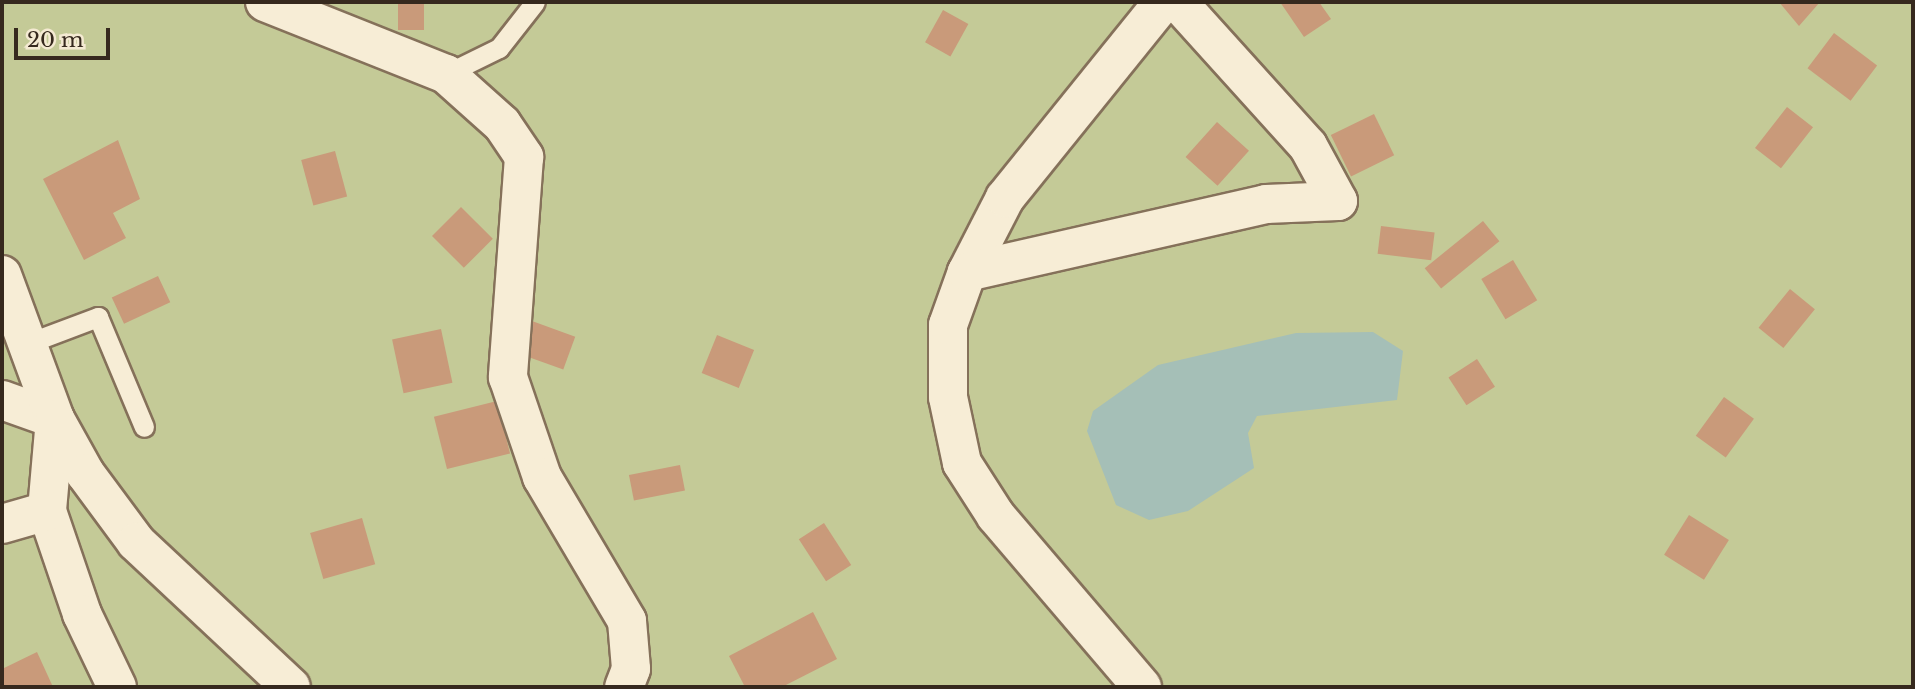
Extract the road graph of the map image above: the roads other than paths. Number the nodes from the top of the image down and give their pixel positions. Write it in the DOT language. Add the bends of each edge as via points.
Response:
graph roads {
  1 [pos="265,2"];
  2 [pos="535,2"];
  3 [pos="1163,2"];
  4 [pos="1178,2"];
  5 [pos="446,74"];
  6 [pos="967,272"];
  7 [pos="2,275"];
  8 [pos="26,344"];
  9 [pos="2,400"];
  10 [pos="55,419"];
  11 [pos="144,427"];
  12 [pos="47,510"];
  13 [pos="2,524"];
  14 [pos="117,687"];
  15 [pos="291,687"];
  16 [pos="624,687"];
  17 [pos="1142,687"];
  1 -- 5 [label="street"];
  2 -- 5 [label="lane" via="499,48"];
  3 -- 6 [label="street" via="1005,198"];
  4 -- 6 [label="street" via="1308,146 1338,201 1266,204"];
  5 -- 16 [label="street" via="502,124 524,157 508,377 542,477 627,621 631,669"];
  6 -- 17 [label="street" via="948,326 948,397 962,463 996,516"];
  7 -- 8 [label="street"];
  8 -- 10 [label="street"];
  8 -- 11 [label="lane" via="98,317"];
  9 -- 10 [label="street"];
  10 -- 12 [label="street"];
  10 -- 15 [label="street" via="136,542"];
  12 -- 13 [label="street"];
  12 -- 14 [label="street" via="82,614"];
}
